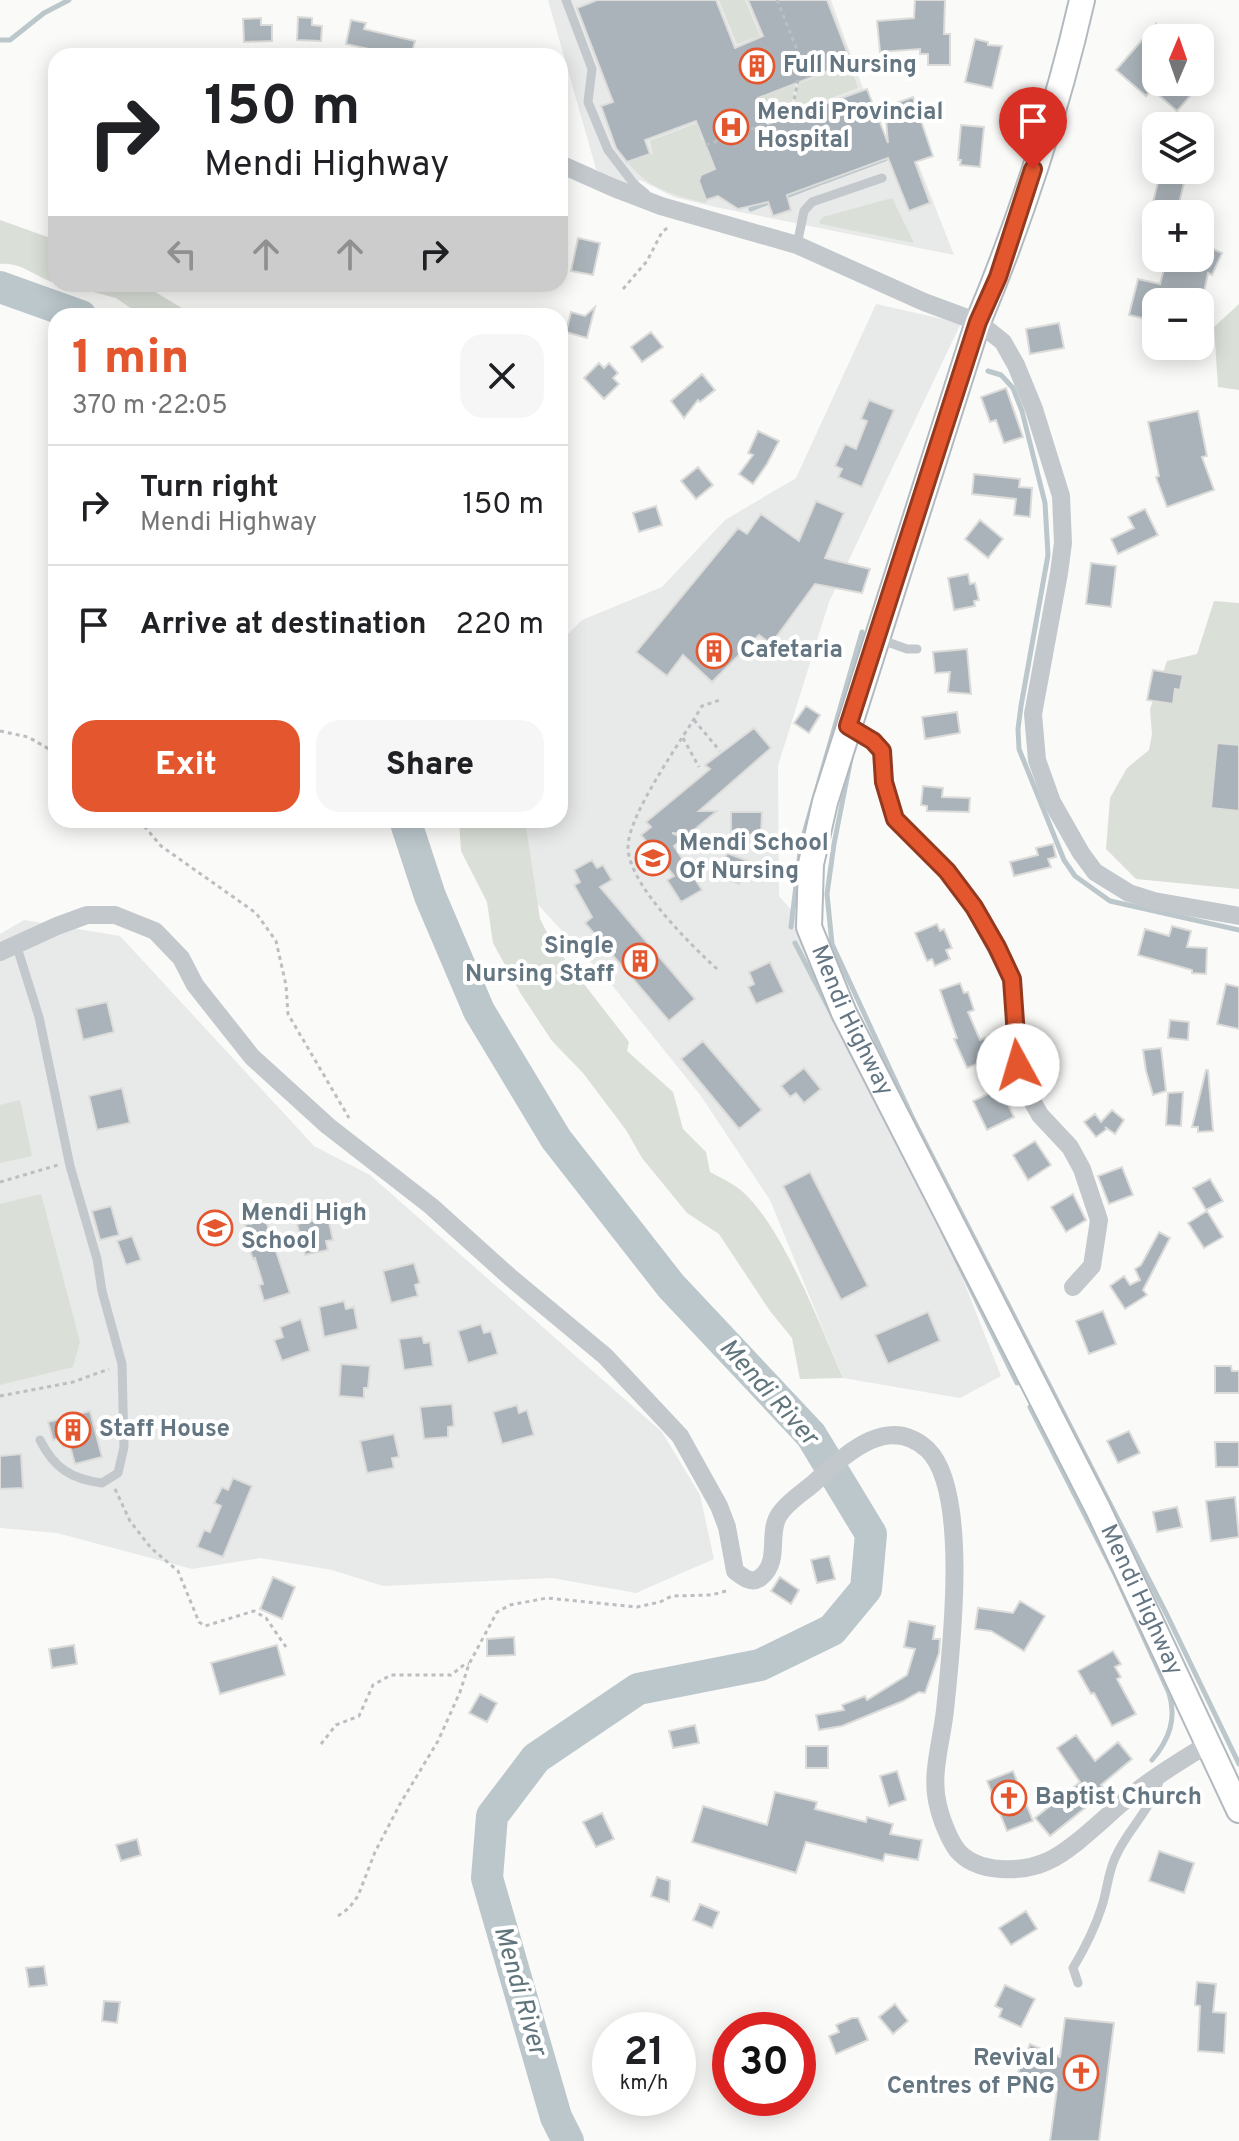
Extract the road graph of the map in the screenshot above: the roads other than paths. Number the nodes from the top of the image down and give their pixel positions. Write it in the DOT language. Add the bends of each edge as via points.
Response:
graph roads {
  1 [pos="566,0"];
  2 [pos="1082,0"];
  3 [pos="568,168"];
  4 [pos="882,178"];
  5 [pos="661,206"];
  6 [pos="797,245"];
  7 [pos="978,322"];
  8 [pos="876,638"];
  9 [pos="917,649"];
  10 [pos="848,726"];
  11 [pos="1239,916"];
  12 [pos="8,948"];
  13 [pos="1073,1287"];
  14 [pos="40,1440"];
  15 [pos="1208,1744"];
  16 [pos="1161,1774"];
  17 [pos="1239,1810"];
  18 [pos="1078,1983"];
  1 -- 5 [label="lane" via="592,69 588,102 608,150 634,184"];
  2 -- 7 [label="main road, Mendi Highway" via="1068,62 998,277"];
  3 -- 5 [label="street"];
  4 -- 6 [label="lane" via="812,202 804,211"];
  5 -- 6 [label="street"];
  6 -- 7 [label="street"];
  7 -- 8 [label="main road, Mendi Highway"];
  7 -- 11 [label="street" via="1003,342 1016,365 1061,496 1063,543 1033,714 1037,760 1052,802 1095,872 1129,893"];
  8 -- 9 [label="lane"];
  8 -- 10 [label="main road, Mendi Highway"];
  10 -- 13 [label="street" via="882,751 895,819 974,907 1012,979 1018,1065 1027,1092 1070,1147 1099,1220 1092,1266"];
  10 -- 15 [label="main road, Mendi Highway" via="811,864 809,927 844,1013 1098,1509"];
  12 -- 14 [label="lane" via="43,1032 69,1160 122,1364 124,1447 118,1473 102,1483 85,1481 50,1460"];
  12 -- 16 [label="street" via="87,915 115,915 155,931 181,958 195,985 252,1057 605,1356 680,1436 719,1506 735,1571 747,1580 755,1581 768,1569 778,1516 853,1447 879,1437 912,1438 929,1451 941,1468 953,1516 952,1643 937,1804 958,1851 1000,1870 1050,1861"];
  15 -- 16 [label="street"];
  15 -- 17 [label="main road, Mendi Highway"];
  16 -- 18 [label="lane" via="1156,1794 1115,1858 1088,1944 1073,1968"];
}
